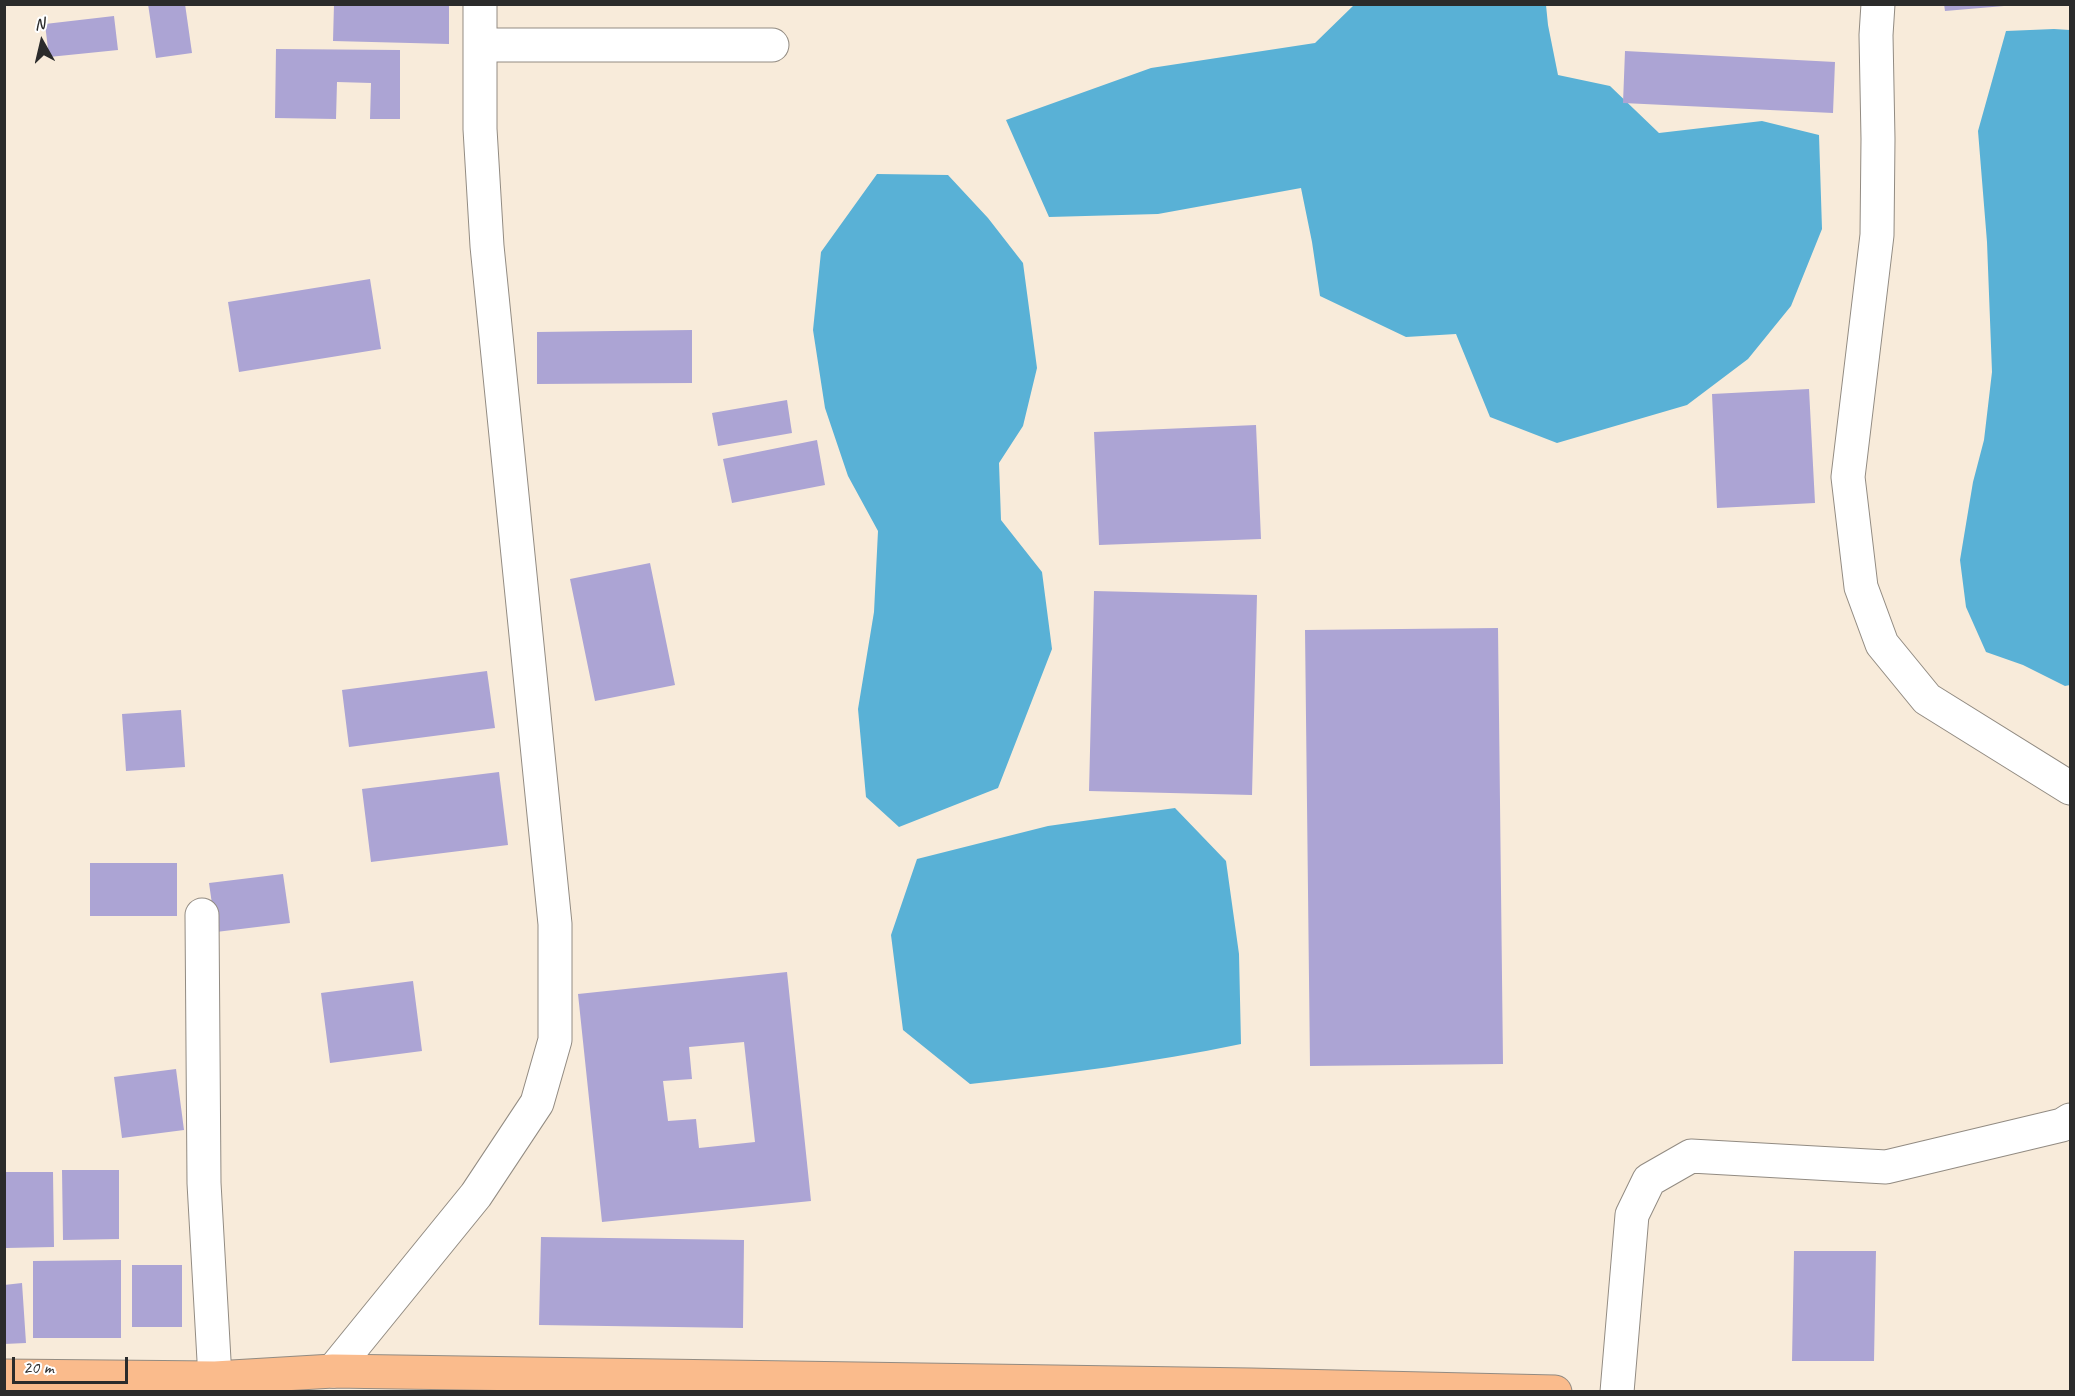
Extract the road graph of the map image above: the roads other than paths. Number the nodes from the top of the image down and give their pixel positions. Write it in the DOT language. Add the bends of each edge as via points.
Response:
graph roads {
  1 [pos="480,4"];
  2 [pos="1878,4"];
  3 [pos="480,45"];
  4 [pos="772,45"];
  5 [pos="2070,788"];
  6 [pos="202,915"];
  7 [pos="2070,1120"];
  8 [pos="333,1371"];
  9 [pos="4,1376"];
  10 [pos="215,1378"];
  11 [pos="906,1386"];
  12 [pos="1250,1388"];
  13 [pos="1555,1392"];
  14 [pos="1617,1392"];
  1 -- 3 [label="street"];
  2 -- 5 [label="street" via="1877,235 1848,477 1861,587 1882,644 1926,699"];
  3 -- 4 [label="street"];
  3 -- 8 [label="street" via="487,246 555,924 555,1040 537,1103 482,1186"];
  6 -- 10 [label="street" via="204,1183"];
  7 -- 14 [label="street" via="1886,1167 1690,1156 1649,1180 1632,1215"];
  8 -- 10 [label="main road"];
  8 -- 11 [label="main road"];
  9 -- 10 [label="main road"];
  11 -- 12 [label="main road"];
  12 -- 13 [label="main road"];
}
